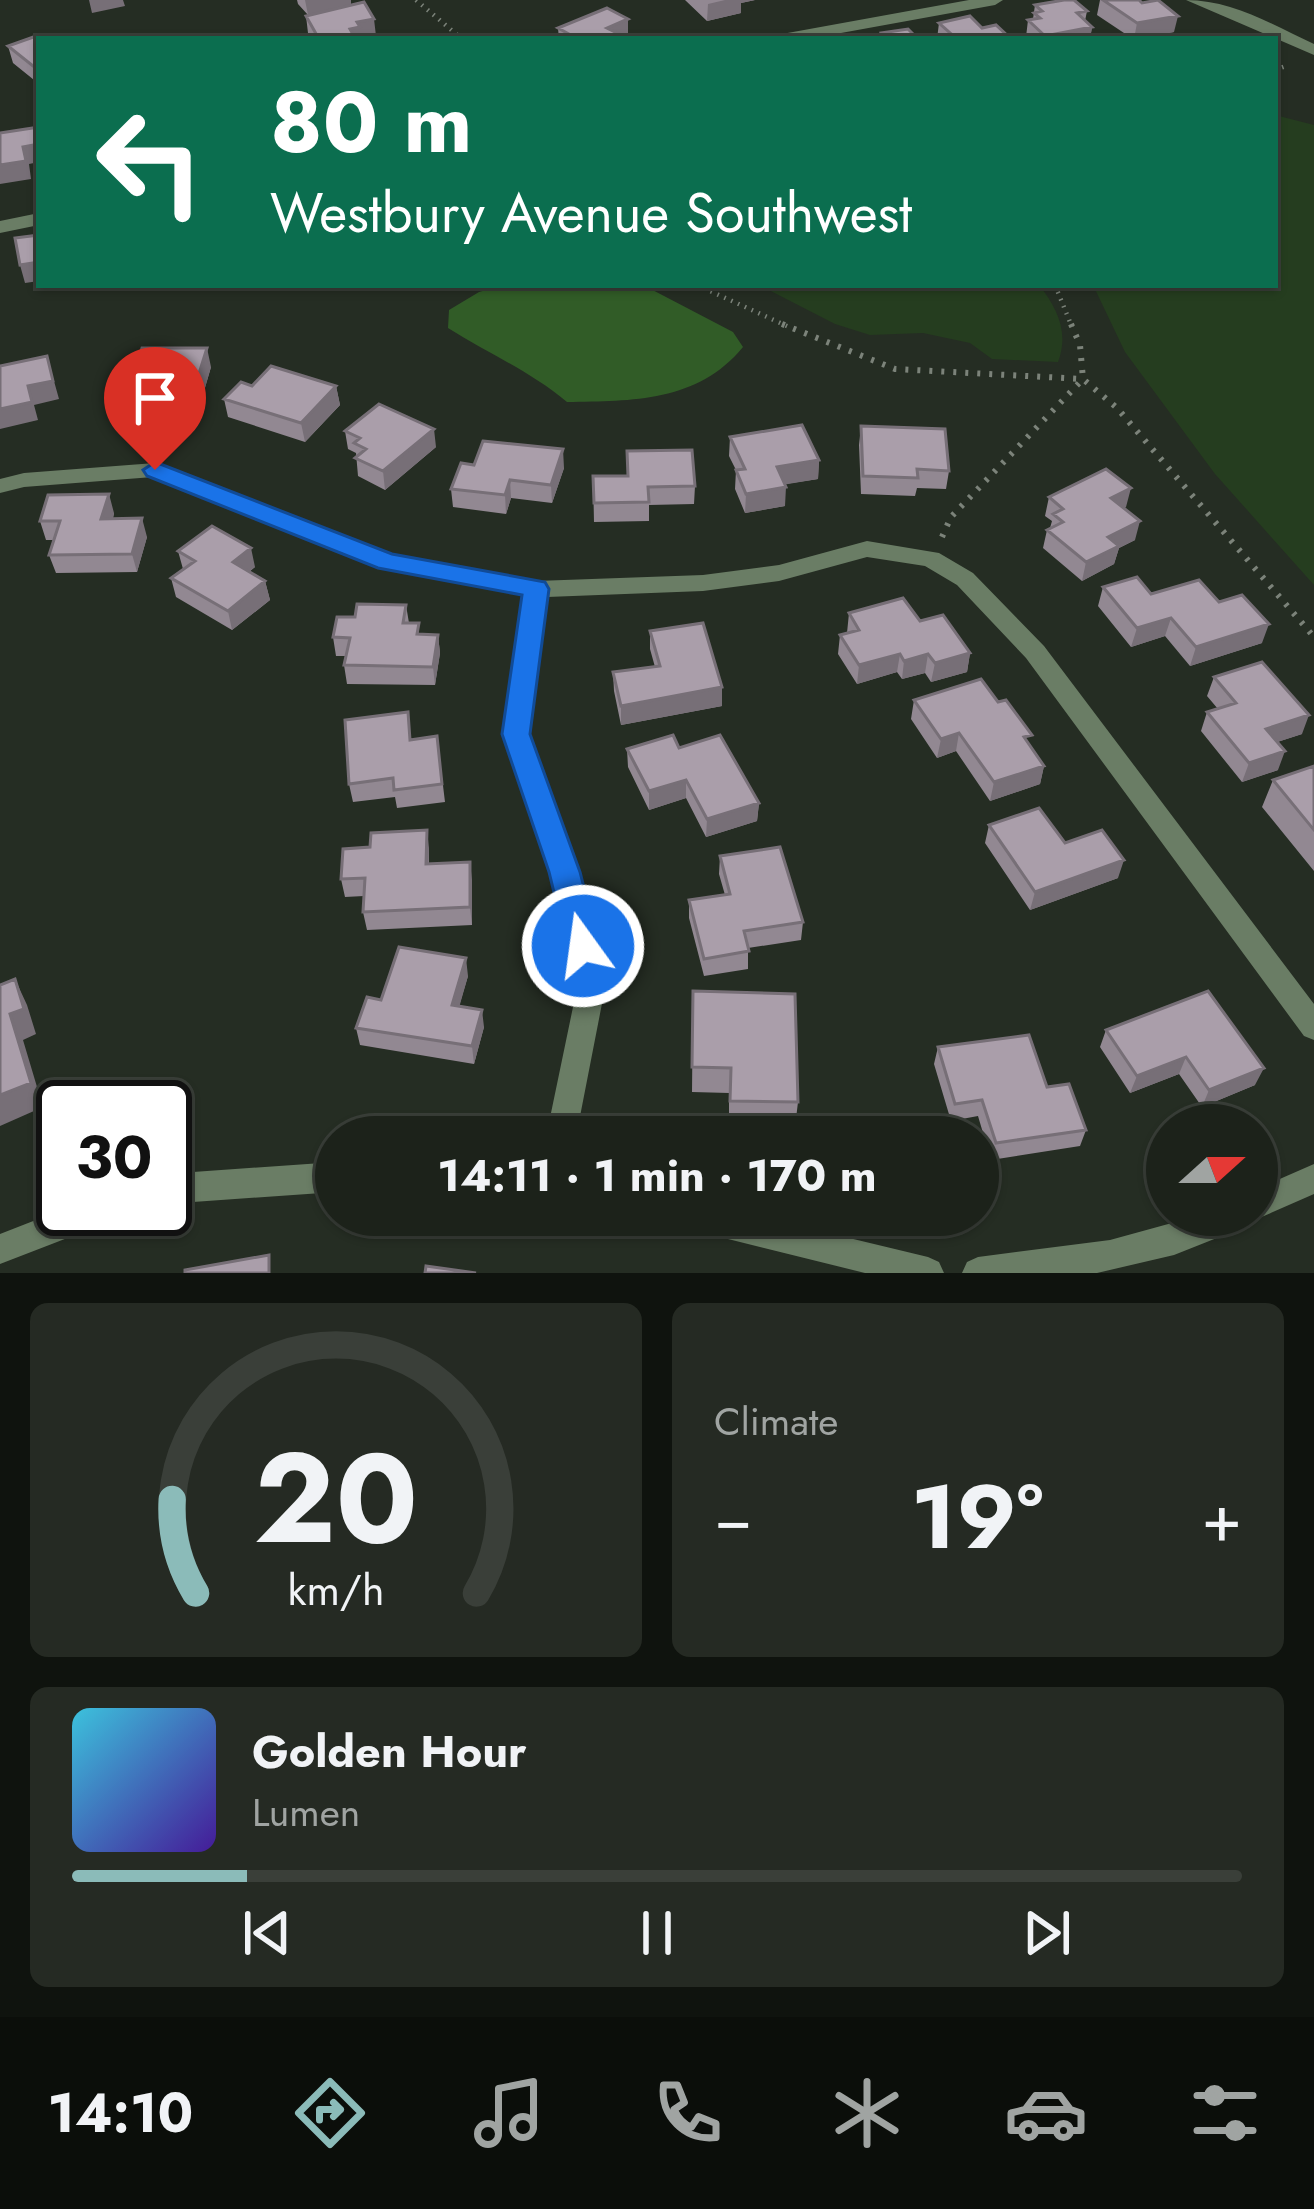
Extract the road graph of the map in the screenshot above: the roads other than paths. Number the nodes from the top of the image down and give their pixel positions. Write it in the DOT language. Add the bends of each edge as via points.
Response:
graph roads {
  1 [pos="995,0"];
  2 [pos="1193,0"];
  3 [pos="798,36"];
  4 [pos="1314,50"];
  5 [pos="36,220"];
  6 [pos="0,227"];
  7 [pos="0,487"];
  8 [pos="536,589"];
  9 [pos="1314,1027"];
  10 [pos="565,1116"];
  11 [pos="315,1178"];
  12 [pos="1314,1179"];
  13 [pos="192,1187"];
  14 [pos="1278,1195"];
  15 [pos="36,1235"];
  16 [pos="777,1236"];
  17 [pos="1195,1236"];
  18 [pos="0,1249"];
  19 [pos="928,1273"];
  20 [pos="978,1273"];
  1 -- 3 [label="street"];
  2 -- 4 [label="street"];
  5 -- 6 [label="street"];
  7 -- 8 [label="street" via="155,470 387,562"];
  8 -- 9 [label="street" via="703,583 867,549 931,559 965,579 1035,652"];
  8 -- 10 [label="street" via="516,734 565,872 592,983"];
  11 -- 13 [label="street"];
  12 -- 14 [label="street"];
  15 -- 18 [label="street"];
  16 -- 19 [label="street"];
  17 -- 20 [label="street" via="1096,1259"];
}
